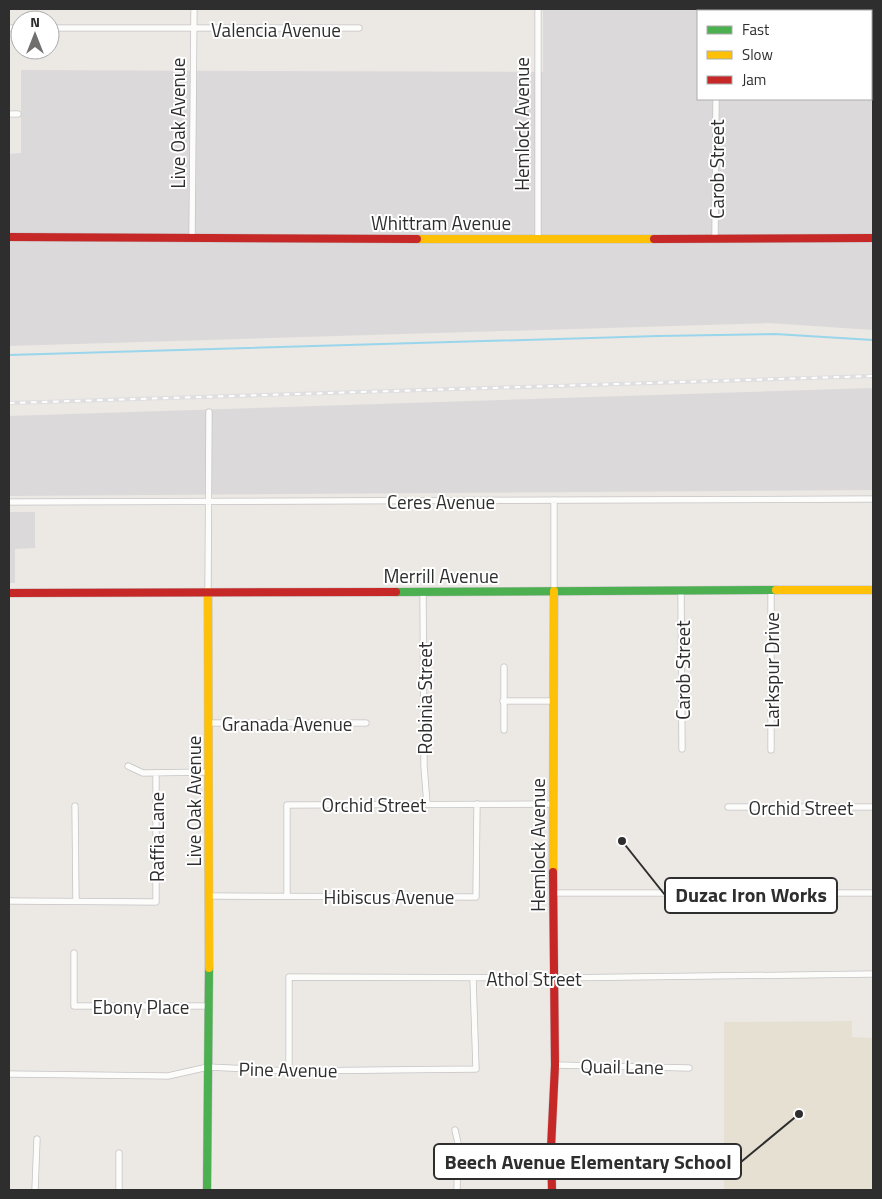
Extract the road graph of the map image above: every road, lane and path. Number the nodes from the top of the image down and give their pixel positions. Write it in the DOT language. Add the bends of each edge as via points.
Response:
graph roads {
  1 [pos="194,9"];
  2 [pos="538,9"];
  3 [pos="60,28"];
  4 [pos="358,28"];
  5 [pos="194,29"];
  6 [pos="716,100"];
  7 [pos="9,114"];
  8 [pos="18,114"];
  9 [pos="9,237"];
  10 [pos="192,237"];
  11 [pos="715,238"];
  12 [pos="873,238"];
  13 [pos="538,239"];
  14 [pos="209,412"];
  15 [pos="873,499"];
  16 [pos="554,500"];
  17 [pos="9,502"];
  18 [pos="208,502"];
  19 [pos="873,590"];
  20 [pos="554,591"];
  21 [pos="681,591"];
  22 [pos="771,591"];
  23 [pos="208,592"];
  24 [pos="424,592"];
  25 [pos="9,593"];
  26 [pos="504,667"];
  27 [pos="503,701"];
  28 [pos="553,701"];
  29 [pos="209,723"];
  30 [pos="366,723"];
  31 [pos="504,730"];
  32 [pos="682,750"];
  33 [pos="771,750"];
  34 [pos="128,766"];
  35 [pos="208,772"];
  36 [pos="156,773"];
  37 [pos="427,804"];
  38 [pos="477,804"];
  39 [pos="553,804"];
  40 [pos="75,806"];
  41 [pos="728,807"];
  42 [pos="873,807"];
  43 [pos="553,893"];
  44 [pos="873,893"];
  45 [pos="209,896"];
  46 [pos="288,896"];
  47 [pos="9,901"];
  48 [pos="76,901"];
  49 [pos="74,953"];
  50 [pos="873,974"];
  51 [pos="473,978"];
  52 [pos="553,978"];
  53 [pos="208,1006"];
  54 [pos="555,1065"];
  55 [pos="208,1067"];
  56 [pos="690,1068"];
  57 [pos="289,1071"];
  58 [pos="9,1074"];
  59 [pos="455,1130"];
  60 [pos="37,1138"];
  61 [pos="551,1148"];
  62 [pos="120,1153"];
  63 [pos="721,1156"];
  64 [pos="35,1190"];
  65 [pos="119,1190"];
  66 [pos="207,1190"];
  67 [pos="457,1190"];
  68 [pos="552,1190"];
  1 -- 5 [label="street, Live Oak Avenue"];
  2 -- 13 [label="street, Hemlock Avenue"];
  3 -- 5 [label="street, Valencia Avenue"];
  4 -- 5 [label="street, Valencia Avenue"];
  5 -- 10 [label="street, Live Oak Avenue"];
  6 -- 11 [label="street, Carob Street"];
  7 -- 8 [label="street"];
  9 -- 10 [label="street, Whittram Avenue"];
  10 -- 13 [label="street, Whittram Avenue"];
  11 -- 12 [label="street, Whittram Avenue"];
  11 -- 13 [label="street, Whittram Avenue"];
  14 -- 18 [label="street, Live Oak Avenue"];
  15 -- 16 [label="street, Ceres Avenue"];
  16 -- 18 [label="street, Ceres Avenue"];
  16 -- 20 [label="street, Hemlock Avenue"];
  17 -- 18 [label="street, Ceres Avenue"];
  18 -- 23 [label="street, Live Oak Avenue"];
  19 -- 22 [label="street, Merrill Avenue"];
  20 -- 21 [label="street, Merrill Avenue"];
  20 -- 24 [label="street, Merrill Avenue"];
  20 -- 28 [label="street, Hemlock Avenue"];
  21 -- 22 [label="street, Merrill Avenue"];
  21 -- 32 [label="street, Carob Street"];
  22 -- 33 [label="street, Larkspur Drive"];
  23 -- 24 [label="street, Merrill Avenue"];
  23 -- 25 [label="street, Merrill Avenue"];
  23 -- 29 [label="street, Live Oak Avenue"];
  24 -- 37 [label="street, Robinia Street"];
  26 -- 27 [label="street"];
  27 -- 28 [label="street"];
  27 -- 31 [label="street"];
  28 -- 39 [label="street, Hemlock Avenue"];
  29 -- 30 [label="street, Granada Avenue"];
  29 -- 35 [label="street, Live Oak Avenue"];
  34 -- 36 [label="street" via="143,773"];
  35 -- 36 [label="street"];
  35 -- 45 [label="street, Live Oak Avenue"];
  36 -- 48 [label="street, Raffia Lane" via="156,902"];
  37 -- 38 [label="street, Orchid Street"];
  37 -- 46 [label="street, Orchid Street" via="287,805"];
  38 -- 39 [label="street, Orchid Street"];
  38 -- 46 [label="street, Hibiscus Avenue" via="476,897"];
  39 -- 43 [label="street, Hemlock Avenue"];
  40 -- 48 [label="street"];
  41 -- 42 [label="street, Orchid Street"];
  43 -- 44 [label="street"];
  43 -- 52 [label="street, Hemlock Avenue"];
  45 -- 46 [label="street, Hibiscus Avenue"];
  45 -- 53 [label="street, Live Oak Avenue"];
  47 -- 48 [label="street"];
  49 -- 53 [label="street, Ebony Place" via="74,1006"];
  50 -- 52 [label="street, Athol Street"];
  51 -- 52 [label="street, Athol Street"];
  51 -- 57 [label="street, Athol Street" via="289,978"];
  51 -- 57 [label="street, Pine Avenue" via="476,1069"];
  52 -- 54 [label="street, Hemlock Avenue"];
  53 -- 55 [label="street, Live Oak Avenue"];
  54 -- 56 [label="street, Quail Lane"];
  54 -- 61 [label="street, Hemlock Avenue"];
  55 -- 57 [label="street, Pine Avenue"];
  55 -- 58 [label="street, Pine Avenue" via="168,1076"];
  55 -- 66 [label="street, Live Oak Avenue"];
  59 -- 67 [label="street" via="458,1143"];
  60 -- 64 [label="street"];
  61 -- 63 [label="street"];
  61 -- 68 [label="street, Hemlock Avenue"];
  62 -- 65 [label="street"];
}
